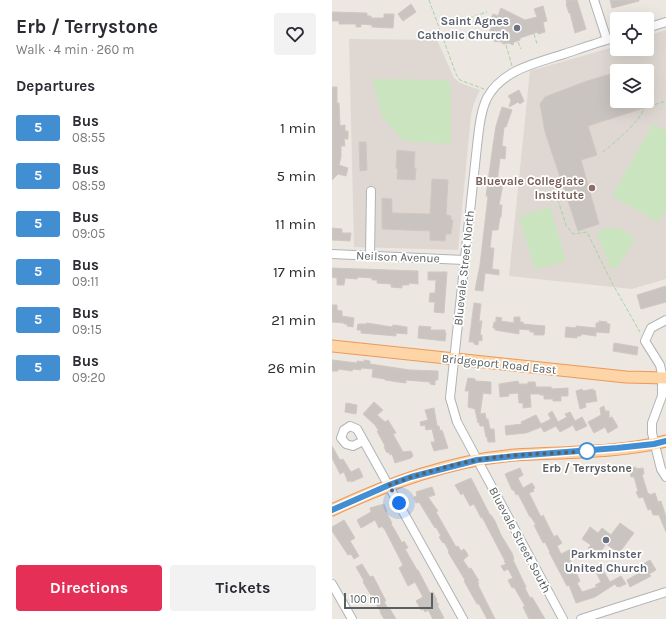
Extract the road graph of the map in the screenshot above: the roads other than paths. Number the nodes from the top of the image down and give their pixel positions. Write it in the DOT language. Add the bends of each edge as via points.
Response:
graph roads {
  1 [pos="594,0"];
  2 [pos="666,22"];
  3 [pos="654,26"];
  4 [pos="610,39"];
  5 [pos="607,40"];
  6 [pos="371,191"];
  7 [pos="332,254"];
  8 [pos="370,256"];
  9 [pos="464,260"];
  10 [pos="666,320"];
  11 [pos="332,346"];
  12 [pos="454,359"];
  13 [pos="664,378"];
  14 [pos="363,441"];
  15 [pos="666,441"];
  16 [pos="654,444"];
  17 [pos="477,460"];
  18 [pos="666,477"];
  19 [pos="389,485"];
  20 [pos="332,510"];
  21 [pos="332,584"];
  22 [pos="666,592"];
  23 [pos="352,619"];
  24 [pos="463,619"];
  25 [pos="563,619"];
  26 [pos="581,619"];
  1 -- 5 [label="street"];
  2 -- 3 [label="street"];
  4 -- 5 [label="street, Bluevale Street North"];
  5 -- 9 [label="street, Bluevale Street North" via="522,67 503,79 491,92 482,113"];
  6 -- 8 [label="street"];
  7 -- 8 [label="street, Neilson Avenue"];
  8 -- 9 [label="street, Neilson Avenue"];
  9 -- 12 [label="street, Bluevale Street North"];
  10 -- 13 [label="street" via="651,328 645,341 660,365"];
  11 -- 12 [label="main road, Bridgeport Road East"];
  12 -- 13 [label="main road, Bridgeport Road East" via="626,377"];
  12 -- 17 [label="street, Bluevale Street North" via="450,398 457,422"];
  13 -- 16 [label="street" via="662,396 652,423"];
  14 -- 19 [label="street"];
  15 -- 16 [label="main road"];
  16 -- 17 [label="main road"];
  16 -- 18 [label="street"];
  17 -- 19 [label="main road"];
  17 -- 25 [label="street, Bluevale Street South"];
  19 -- 20 [label="main road"];
  19 -- 24 [label="street"];
  21 -- 23 [label="street"];
  22 -- 26 [label="street"];
}
